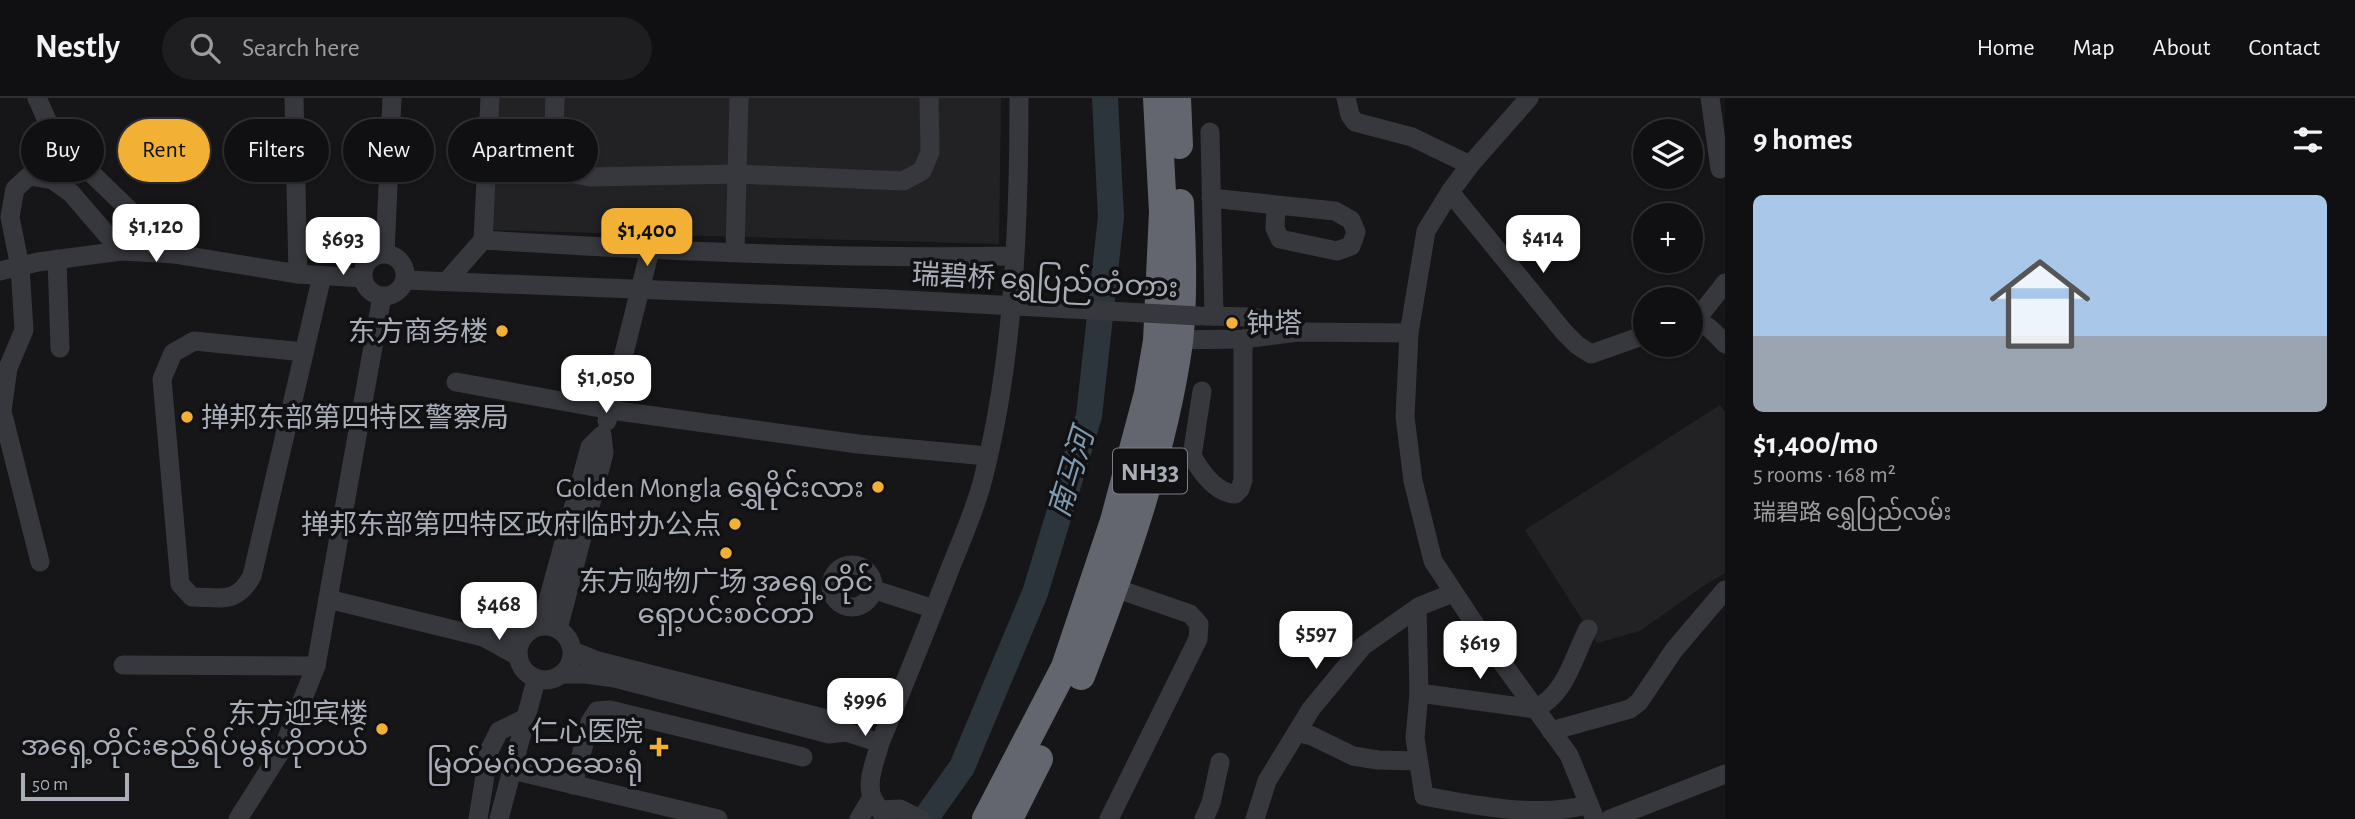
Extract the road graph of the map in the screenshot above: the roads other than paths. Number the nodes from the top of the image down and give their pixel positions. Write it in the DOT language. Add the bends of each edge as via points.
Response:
graph roads {
  1 [pos="37,98"];
  2 [pos="294,98"];
  3 [pos="392,98"];
  4 [pos="490,98"];
  5 [pos="555,98"];
  6 [pos="739,98"];
  7 [pos="929,98"];
  8 [pos="1019,98"];
  9 [pos="1157,98"];
  10 [pos="1177,98"];
  11 [pos="1346,98"];
  12 [pos="1529,98"];
  13 [pos="1710,98"];
  14 [pos="1210,132"];
  15 [pos="1470,165"];
  16 [pos="1720,169"];
  17 [pos="737,174"];
  18 [pos="1450,192"];
  19 [pos="1211,198"];
  20 [pos="1276,205"];
  21 [pos="483,240"];
  22 [pos="649,250"];
  23 [pos="121,251"];
  24 [pos="735,252"];
  25 [pos="385,253"];
  26 [pos="175,254"];
  27 [pos="1013,256"];
  28 [pos="57,259"];
  29 [pos="20,267"];
  30 [pos="0,271"];
  31 [pos="298,274"];
  32 [pos="322,276"];
  33 [pos="363,278"];
  34 [pos="405,280"];
  35 [pos="447,281"];
  36 [pos="1725,282"];
  37 [pos="640,288"];
  38 [pos="382,296"];
  39 [pos="1703,308"];
  40 [pos="1207,316"];
  41 [pos="1703,325"];
  42 [pos="1298,332"];
  43 [pos="1409,333"];
  44 [pos="1243,339"];
  45 [pos="1633,339"];
  46 [pos="1168,340"];
  47 [pos="1725,344"];
  48 [pos="60,348"];
  49 [pos="304,352"];
  50 [pos="456,382"];
  51 [pos="1202,391"];
  52 [pos="611,410"];
  53 [pos="987,456"];
  54 [pos="40,562"];
  55 [pos="1115,588"];
  56 [pos="873,589"];
  57 [pos="1725,590"];
  58 [pos="1454,593"];
  59 [pos="328,599"];
  60 [pos="1417,608"];
  61 [pos="934,609"];
  62 [pos="1588,629"];
  63 [pos="542,630"];
  64 [pos="483,636"];
  65 [pos="573,651"];
  66 [pos="518,656"];
  67 [pos="123,665"];
  68 [pos="316,666"];
  69 [pos="564,674"];
  70 [pos="536,680"];
  71 [pos="1419,693"];
  72 [pos="1535,709"];
  73 [pos="526,718"];
  74 [pos="1551,731"];
  75 [pos="846,732"];
  76 [pos="1297,732"];
  77 [pos="880,743"];
  78 [pos="803,757"];
  79 [pos="1417,761"];
  80 [pos="1220,762"];
  81 [pos="512,770"];
  82 [pos="1725,774"];
  83 [pos="573,785"];
  84 [pos="884,809"];
  85 [pos="1592,811"];
  86 [pos="1479,812"];
  87 [pos="238,819"];
  88 [pos="478,819"];
  89 [pos="499,819"];
  90 [pos="718,819"];
  91 [pos="859,819"];
  92 [pos="920,819"];
  93 [pos="986,819"];
  94 [pos="1009,819"];
  95 [pos="1108,819"];
  96 [pos="1204,819"];
  97 [pos="1255,819"];
  98 [pos="1610,819"];
  1 -- 26 [label="street" via="55,138"];
  2 -- 31 [label="street"];
  3 -- 25 [label="street"];
  4 -- 21 [label="street"];
  5 -- 17 [label="street" via="553,154 564,172 590,177"];
  6 -- 17 [label="street"];
  7 -- 17 [label="street" via="930,152 922,172 903,181"];
  8 -- 27 [label="street"];
  9 -- 46 [label="highway, NH33"];
  10 -- 46 [label="highway, NH33" via="1182,269"];
  11 -- 15 [label="street" via="1355,122 1412,137"];
  12 -- 15 [label="street"];
  13 -- 16 [label="street"];
  14 -- 19 [label="street"];
  15 -- 18 [label="street"];
  17 -- 24 [label="street"];
  18 -- 43 [label="street" via="1426,232"];
  18 -- 45 [label="street" via="1577,345 1591,354"];
  19 -- 20 [label="street"];
  19 -- 40 [label="street"];
  21 -- 22 [label="street"];
  21 -- 35 [label="street"];
  22 -- 24 [label="street"];
  22 -- 37 [label="street"];
  23 -- 26 [label="street"];
  23 -- 28 [label="street"];
  23 -- 29 [label="street" via="71,193 54,180 29,176 15,189 10,217"];
  24 -- 27 [label="street"];
  25 -- 33 [label="street" via="368,261"];
  25 -- 34 [label="street" via="401,262"];
  26 -- 31 [label="street"];
  27 -- 53 [label="street" via="1010,328"];
  28 -- 29 [label="street"];
  28 -- 48 [label="street"];
  29 -- 30 [label="street"];
  29 -- 54 [label="street" via="24,330 8,368 2,411"];
  31 -- 32 [label="street"];
  32 -- 33 [label="street"];
  32 -- 49 [label="street"];
  33 -- 38 [label="street" via="369,291"];
  34 -- 35 [label="street, 瑞碧桥 ရွှေပြည်တံတား"];
  34 -- 38 [label="street" via="394,294"];
  35 -- 37 [label="street, 瑞碧桥 ရွှေပြည်တံတား"];
  36 -- 39 [label="street"];
  37 -- 40 [label="street, 瑞碧桥 ရွှေပြည်တံတား, bridge"];
  37 -- 52 [label="street"];
  38 -- 59 [label="street"];
  40 -- 42 [label="street, 瑞碧桥 ရွှေပြည်တံတား" via="1253,317"];
  41 -- 47 [label="street"];
  42 -- 43 [label="street"];
  42 -- 44 [label="street"];
  43 -- 58 [label="street" via="1405,417 1413,481 1433,561"];
  44 -- 46 [label="street"];
  44 -- 51 [label="street" via="1243,480 1235,494 1225,494 1192,456"];
  46 -- 55 [label="highway, NH33" via="1174,374"];
  46 -- 93 [label="highway, NH33" via="1065,667"];
  49 -- 49 [label="street" via="252,576 234,597 192,597 180,584 162,379 173,353 194,341"];
  50 -- 52 [label="street"];
  52 -- 53 [label="street" via="858,444"];
  52 -- 63 [label="street" via="602,435 604,453"];
  53 -- 61 [label="street" via="983,481"];
  55 -- 94 [label="highway, NH33" via="1081,677"];
  55 -- 95 [label="street" via="1190,614 1199,624 1198,639"];
  56 -- 61 [label="street"];
  57 -- 74 [label="street" via="1674,650 1639,702 1630,709"];
  58 -- 60 [label="street"];
  58 -- 72 [label="street"];
  59 -- 64 [label="street"];
  59 -- 68 [label="street"];
  60 -- 71 [label="street"];
  60 -- 76 [label="street" via="1363,646"];
  61 -- 77 [label="street"];
  62 -- 72 [label="street" via="1558,693"];
  63 -- 64 [label="street"];
  63 -- 65 [label="street" via="565,635"];
  63 -- 66 [label="street" via="520,641"];
  64 -- 66 [label="street"];
  65 -- 69 [label="street"];
  65 -- 75 [label="street" via="831,720"];
  66 -- 70 [label="street" via="523,670"];
  67 -- 68 [label="street"];
  68 -- 87 [label="street" via="283,748"];
  69 -- 70 [label="street"];
  69 -- 75 [label="street" via="615,678 830,734"];
  70 -- 73 [label="street"];
  71 -- 72 [label="street"];
  71 -- 79 [label="street"];
  72 -- 74 [label="street"];
  73 -- 81 [label="street"];
  73 -- 88 [label="street" via="499,731 489,751"];
  74 -- 85 [label="street" via="1569,755"];
  75 -- 77 [label="street"];
  76 -- 79 [label="street" via="1353,756"];
  76 -- 97 [label="street" via="1267,780"];
  77 -- 84 [label="street" via="870,786"];
  78 -- 83 [label="street" via="610,710 597,711"];
  79 -- 86 [label="street" via="1424,796"];
  80 -- 96 [label="street"];
  81 -- 83 [label="street"];
  81 -- 89 [label="street"];
  82 -- 98 [label="street"];
  83 -- 90 [label="street"];
  84 -- 91 [label="street"];
  84 -- 92 [label="street"];
  85 -- 86 [label="street"];
}
